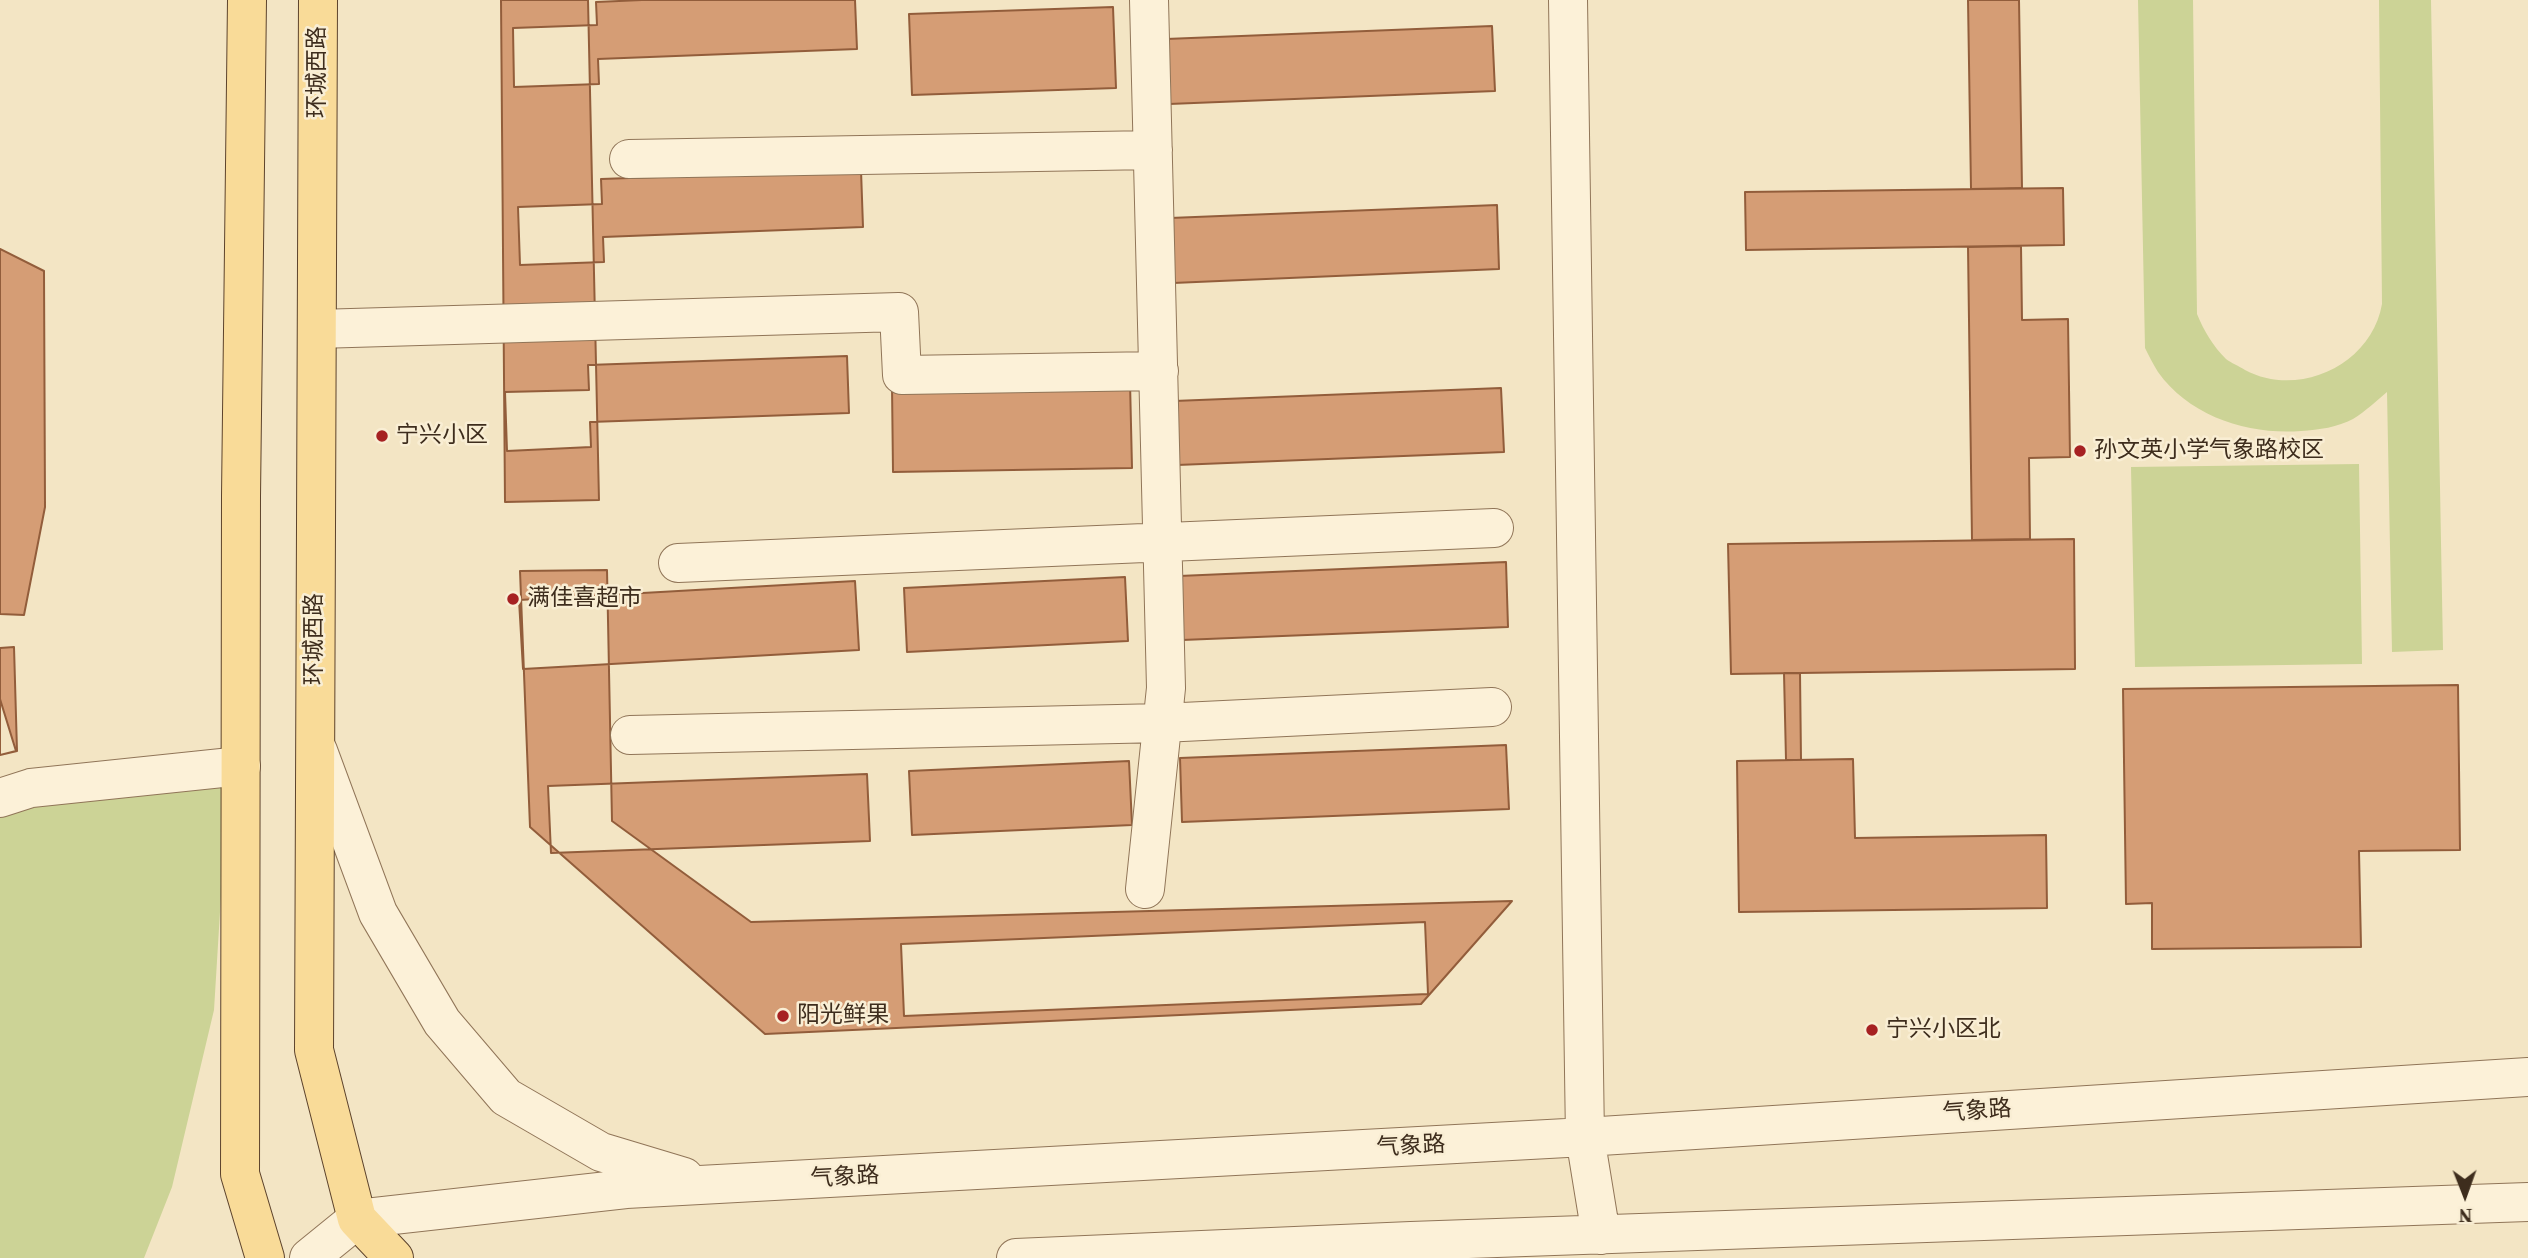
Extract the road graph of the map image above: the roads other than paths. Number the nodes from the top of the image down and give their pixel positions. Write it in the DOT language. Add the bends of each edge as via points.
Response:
graph roads {
  1 [pos="247,0"];
  2 [pos="318,0"];
  3 [pos="1150,0"];
  4 [pos="1568,0"];
  5 [pos="1153,149"];
  6 [pos="629,159"];
  7 [pos="317,329"];
  8 [pos="1159,371"];
  9 [pos="1494,528"];
  10 [pos="1162,542"];
  11 [pos="678,563"];
  12 [pos="1492,708"];
  13 [pos="1162,723"];
  14 [pos="630,736"];
  15 [pos="315,742"];
  16 [pos="241,766"];
  17 [pos="0,798"];
  18 [pos="1144,889"];
  19 [pos="2528,1077"];
  20 [pos="1585,1138"];
  21 [pos="709,1185"];
  22 [pos="2528,1202"];
  23 [pos="357,1219"];
  24 [pos="1601,1235"];
  25 [pos="265,1258"];
  26 [pos="309,1258"];
  27 [pos="394,1258"];
  28 [pos="1016,1258"];
  1 -- 16 [label="main road"];
  2 -- 7 [label="main road, 环城西路"];
  3 -- 5 [label="street"];
  4 -- 20 [label="street"];
  5 -- 6 [label="street"];
  5 -- 8 [label="street"];
  7 -- 8 [label="street" via="899,312 902,375"];
  7 -- 15 [label="main road, 环城西路"];
  8 -- 10 [label="street"];
  9 -- 10 [label="street"];
  10 -- 11 [label="street"];
  10 -- 13 [label="street" via="1166,688"];
  12 -- 13 [label="street"];
  13 -- 14 [label="street"];
  13 -- 18 [label="street"];
  15 -- 21 [label="street" via="378,913 442,1022 506,1097 601,1152"];
  15 -- 23 [label="main road, 环城西路" via="314,1050"];
  16 -- 17 [label="street" via="31,788"];
  16 -- 25 [label="main road" via="240,1174"];
  19 -- 20 [label="street, 气象路"];
  20 -- 21 [label="street, 气象路"];
  20 -- 24 [label="street"];
  21 -- 23 [label="street, 气象路" via="626,1189"];
  22 -- 24 [label="street"];
  23 -- 26 [label="street"];
  23 -- 27 [label="main road, 环城西路"];
  24 -- 28 [label="street"];
}
